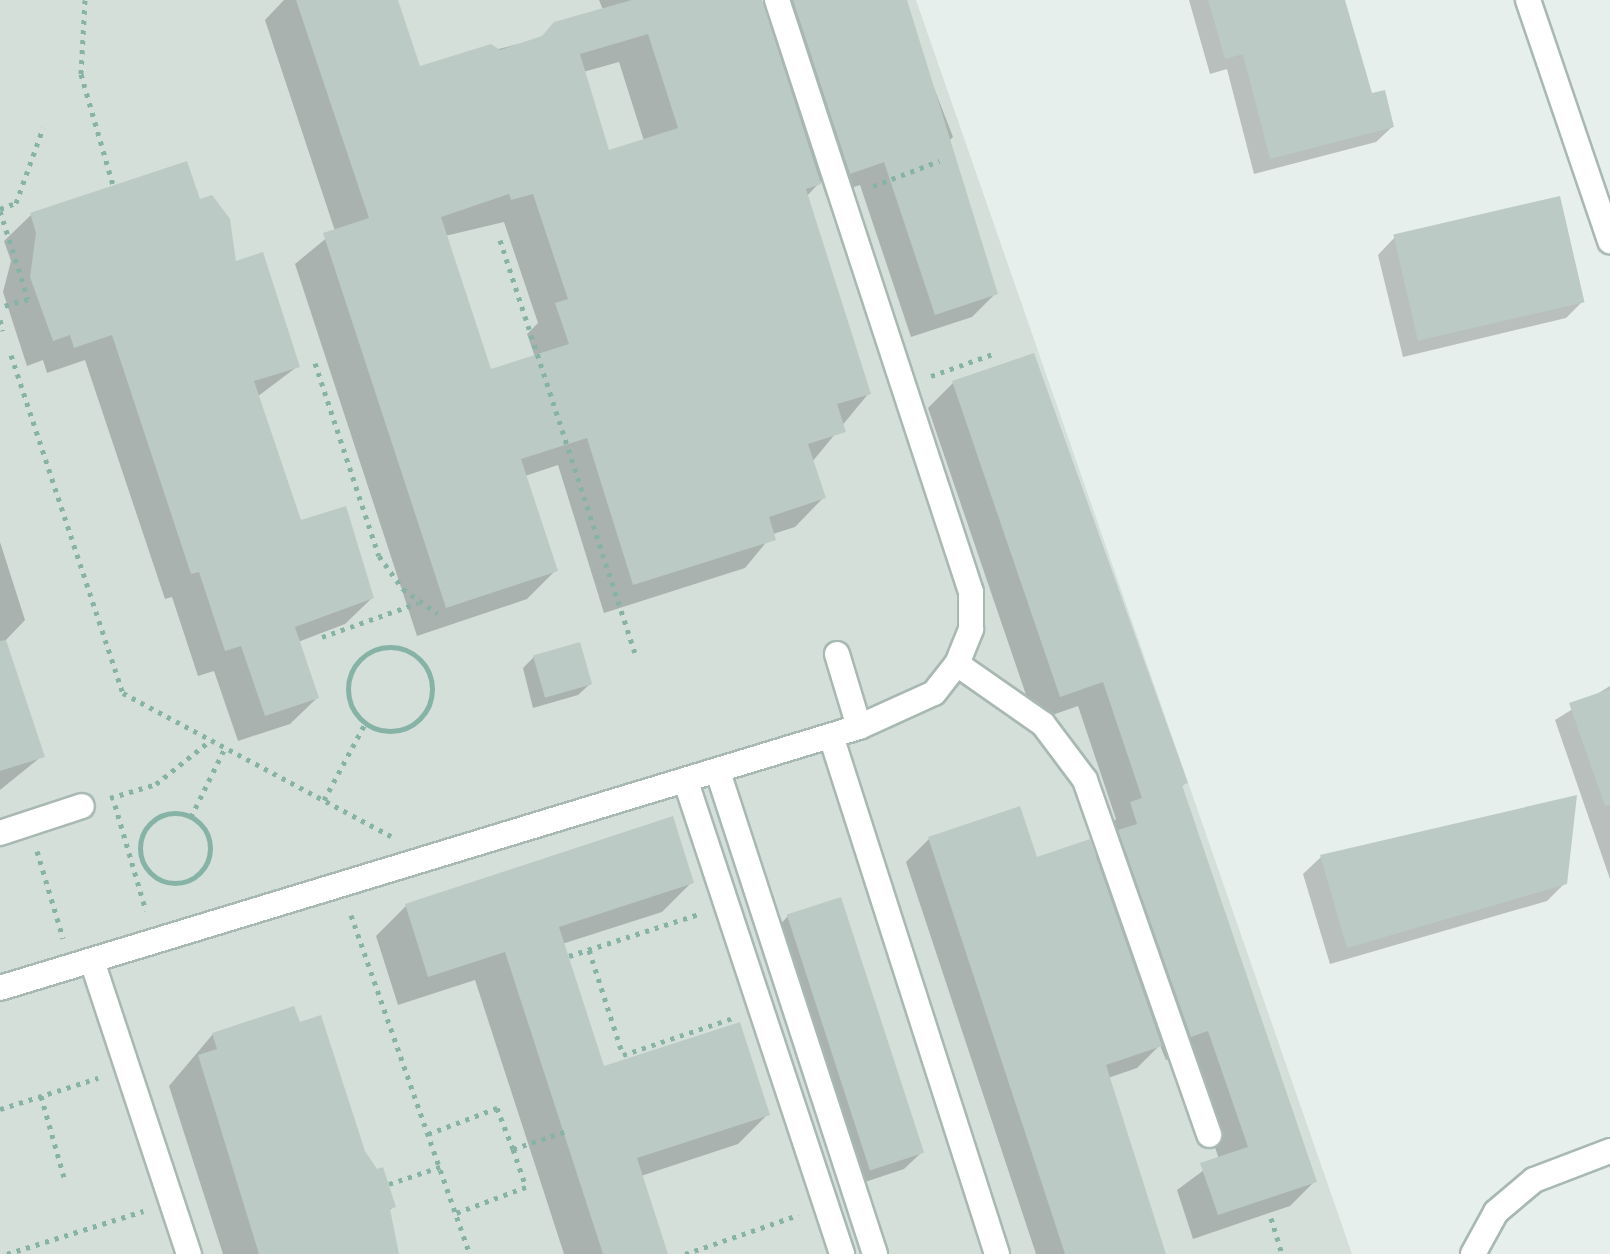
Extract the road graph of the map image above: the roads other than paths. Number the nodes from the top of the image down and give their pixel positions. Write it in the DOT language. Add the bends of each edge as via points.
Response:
graph roads {
  1 [pos="777,0"];
  2 [pos="1528,0"];
  3 [pos="1610,241"];
  4 [pos="837,654"];
  5 [pos="957,664"];
  6 [pos="859,727"];
  7 [pos="831,736"];
  8 [pos="718,772"];
  9 [pos="686,782"];
  10 [pos="82,806"];
  11 [pos="0,833"];
  12 [pos="82,964"];
  13 [pos="0,988"];
  14 [pos="1209,1135"];
  15 [pos="1610,1151"];
  16 [pos="189,1254"];
  17 [pos="842,1254"];
  18 [pos="875,1254"];
  19 [pos="997,1254"];
  20 [pos="1473,1254"];
  1 -- 5 [label="lane" via="971,592 971,629"];
  2 -- 3 [label="lane"];
  4 -- 6 [label="lane"];
  5 -- 6 [label="lane" via="934,693"];
  5 -- 14 [label="lane" via="1043,724 1085,780"];
  6 -- 7 [label="lane"];
  7 -- 8 [label="lane"];
  7 -- 19 [label="lane"];
  8 -- 9 [label="lane"];
  8 -- 18 [label="lane"];
  9 -- 12 [label="lane"];
  9 -- 17 [label="lane"];
  10 -- 11 [label="lane"];
  12 -- 13 [label="lane"];
  12 -- 16 [label="lane" via="128,1068"];
  15 -- 20 [label="lane" via="1534,1180 1496,1212"];
}
